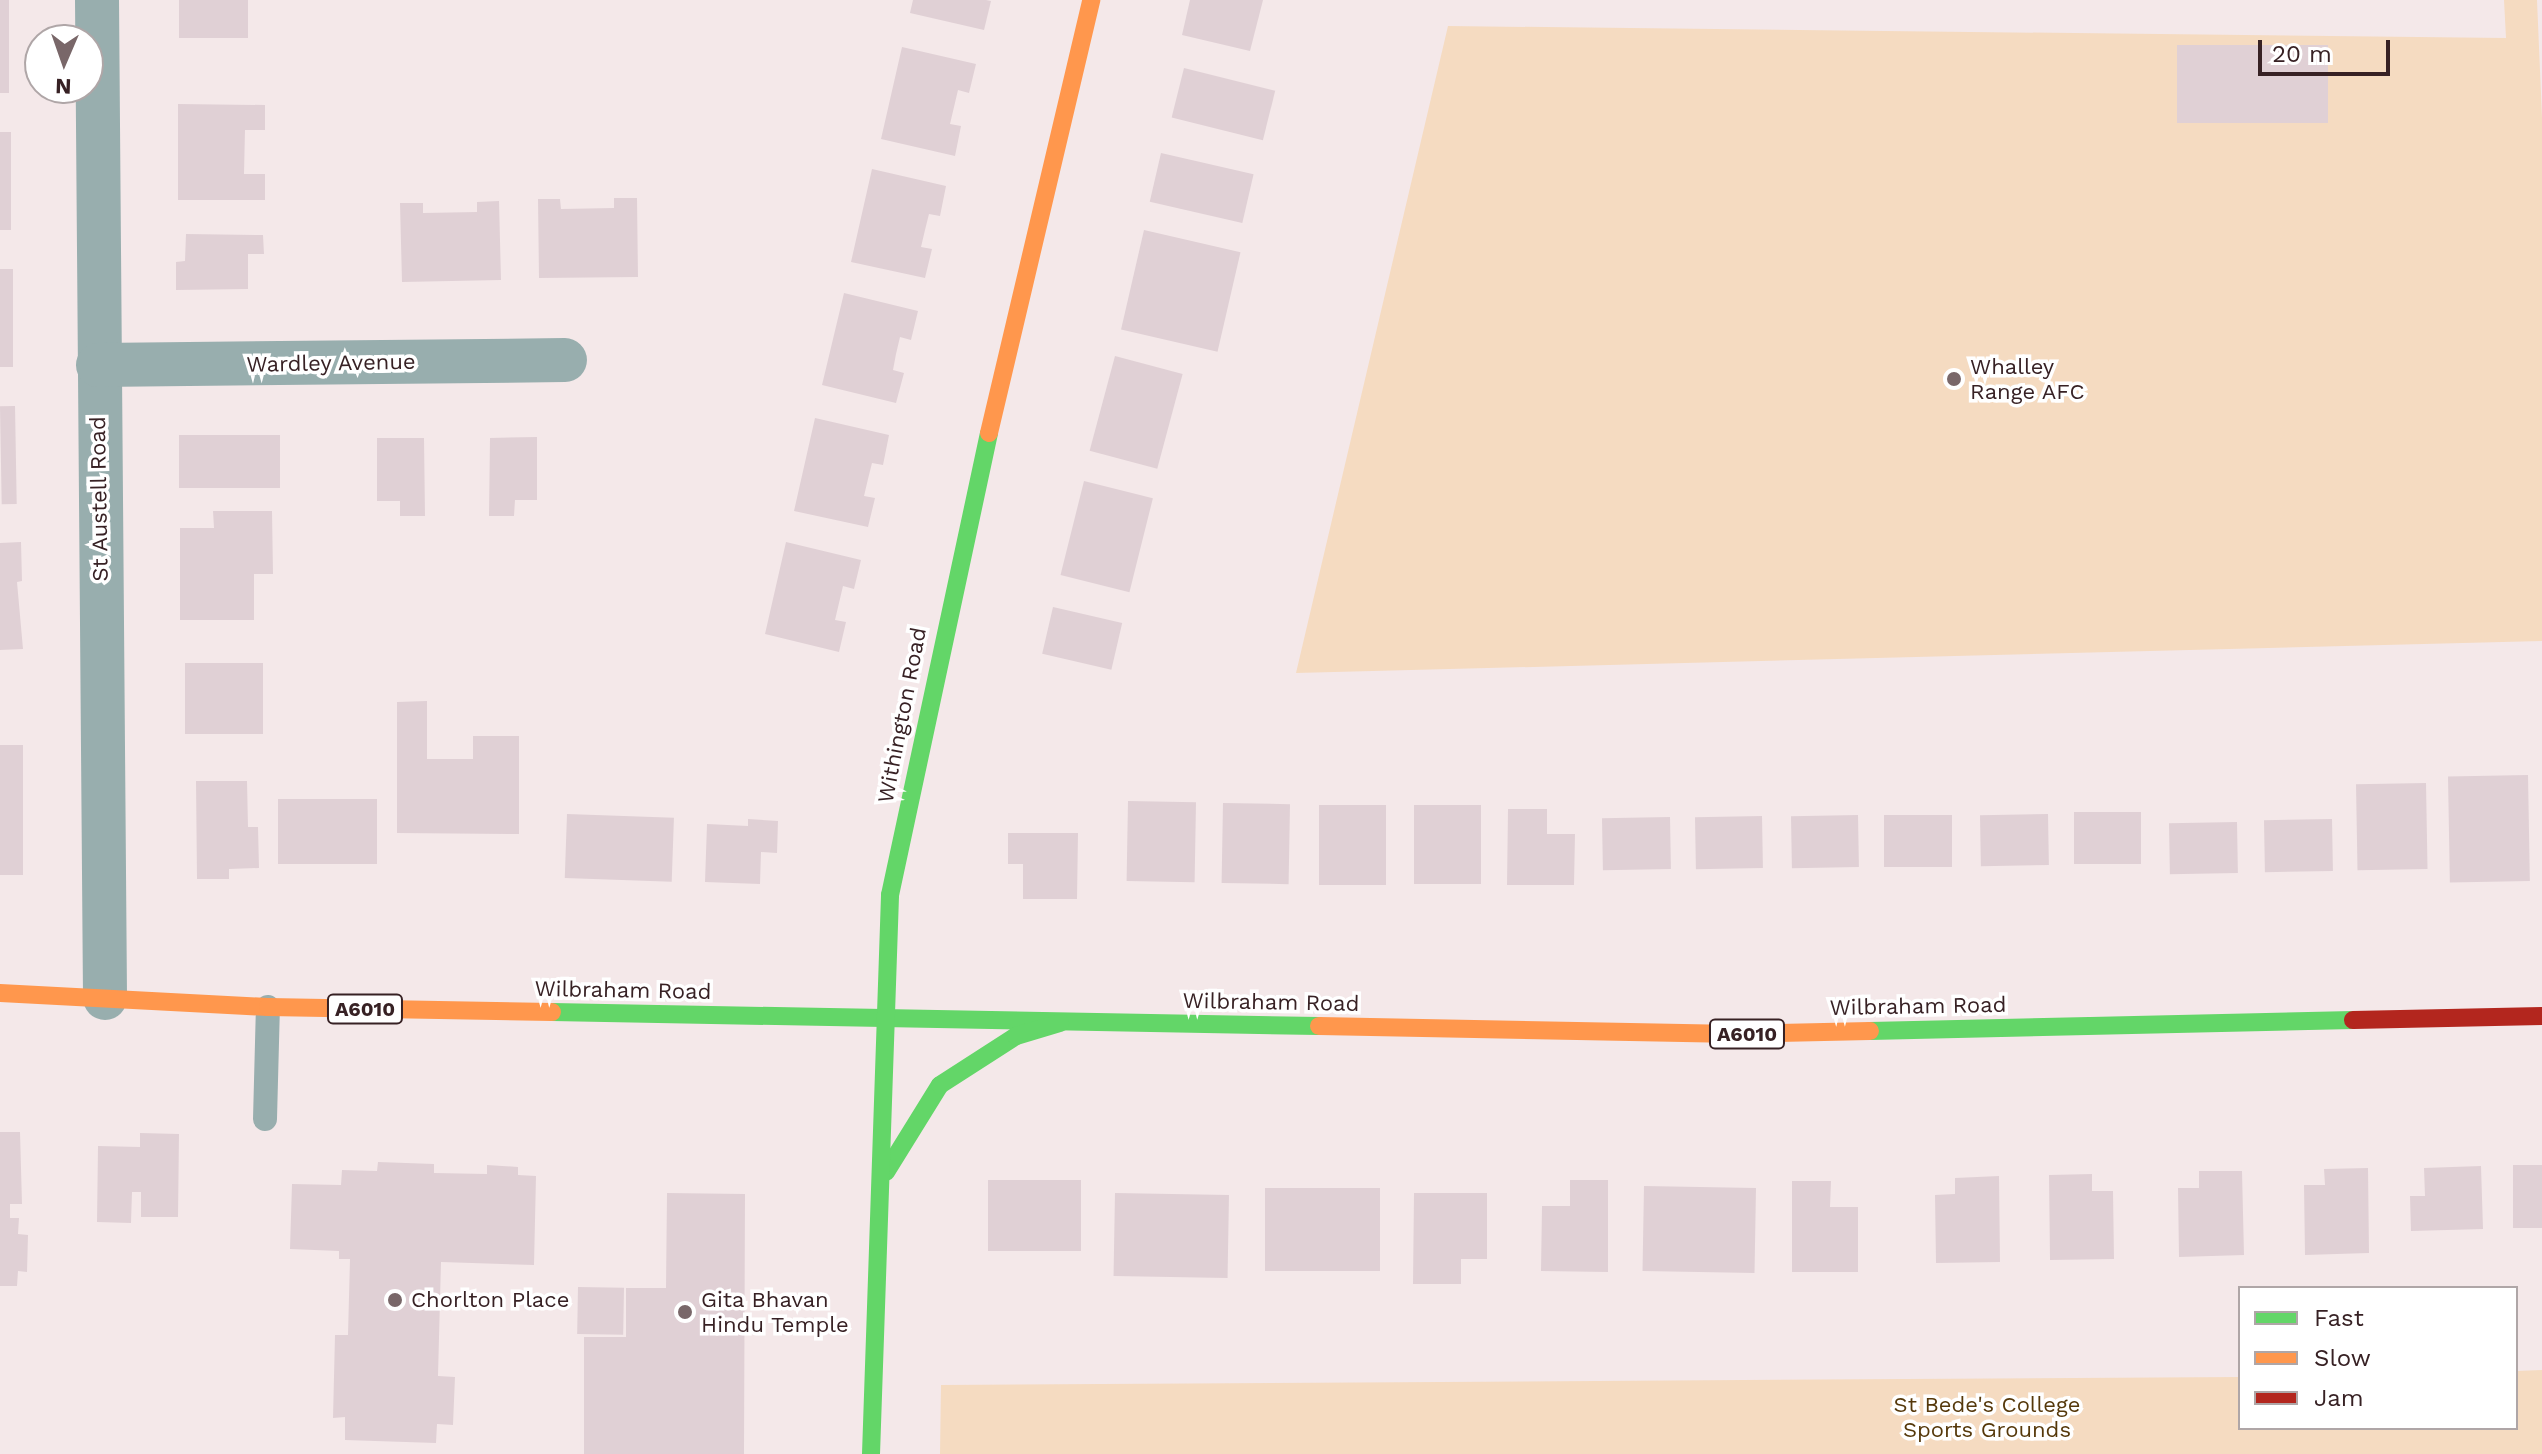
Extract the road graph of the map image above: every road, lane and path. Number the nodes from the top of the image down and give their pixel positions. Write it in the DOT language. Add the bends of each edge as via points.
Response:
graph roads {
  1 [pos="97,0"];
  2 [pos="1091,0"];
  3 [pos="565,360"];
  4 [pos="98,365"];
  5 [pos="0,993"];
  6 [pos="105,998"];
  7 [pos="268,1007"];
  8 [pos="2542,1016"];
  9 [pos="884,1019"];
  10 [pos="1062,1022"];
  11 [pos="265,1119"];
  12 [pos="882,1178"];
  13 [pos="871,1454"];
  1 -- 4 [label="street, St Austell Road"];
  2 -- 9 [label="main road, Withington Road" via="946,616 890,895"];
  3 -- 4 [label="street, Wardley Avenue"];
  4 -- 6 [label="street, St Austell Road"];
  5 -- 6 [label="main road, Wilbraham Road / A6010"];
  6 -- 7 [label="main road, Wilbraham Road / A6010"];
  7 -- 9 [label="main road, Wilbraham Road / A6010"];
  7 -- 11 [label="lane"];
  8 -- 10 [label="main road, Wilbraham Road / A6010" via="1736,1034"];
  9 -- 10 [label="main road, Wilbraham Road / A6010"];
  9 -- 12 [label="main road, Withington Road"];
  10 -- 12 [label="main road" via="1016,1036 940,1085"];
  12 -- 13 [label="main road, Withington Road"];
}
